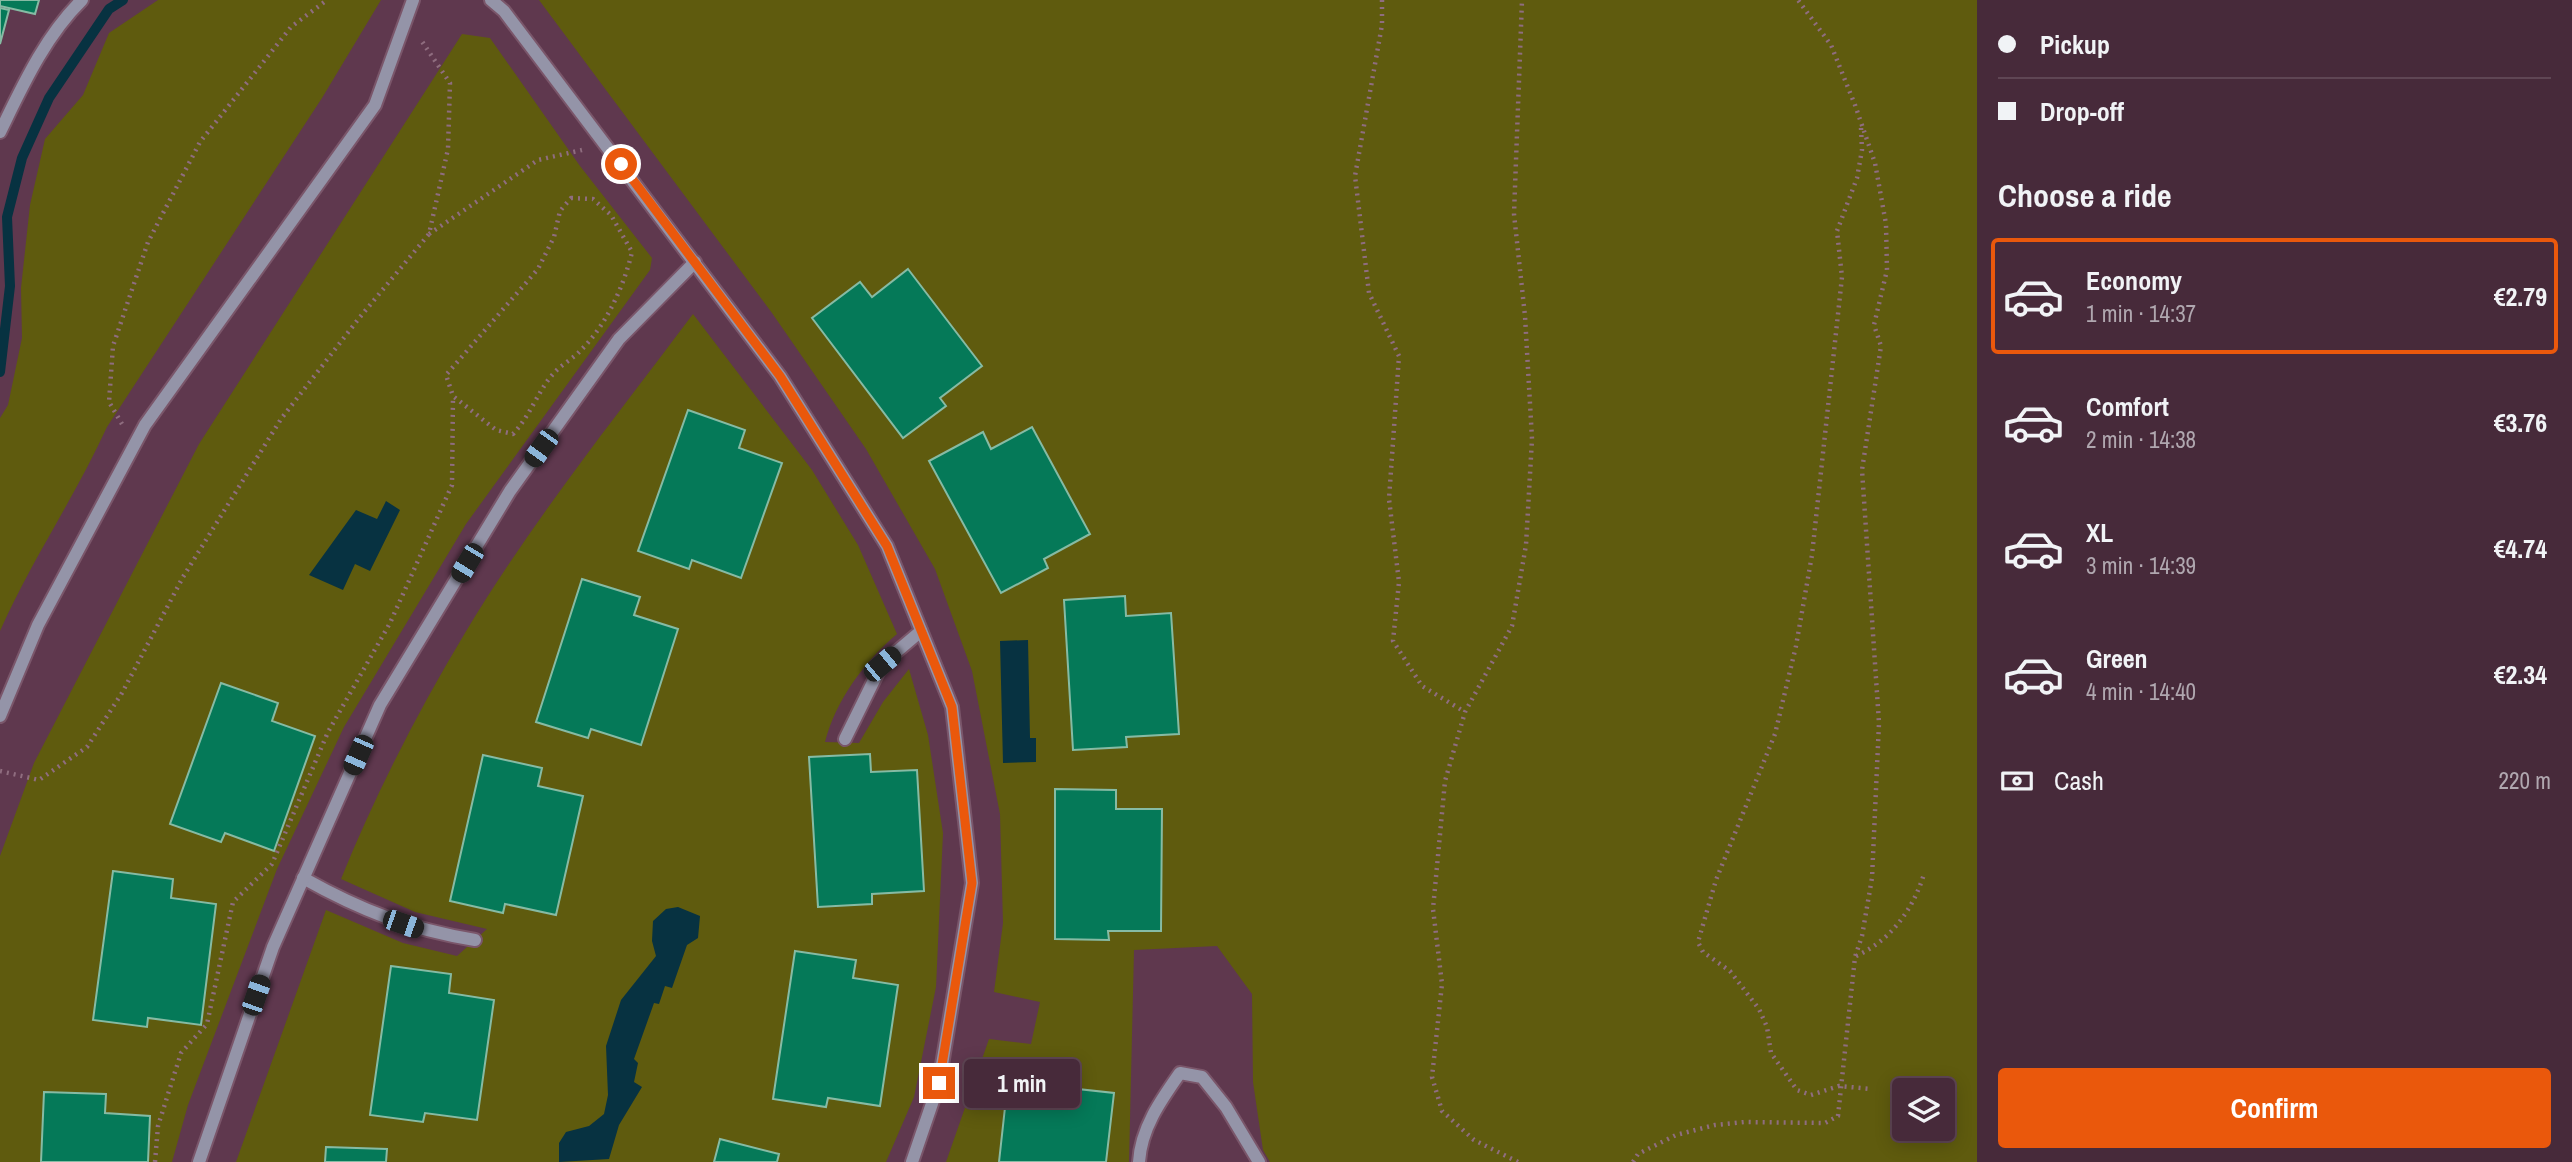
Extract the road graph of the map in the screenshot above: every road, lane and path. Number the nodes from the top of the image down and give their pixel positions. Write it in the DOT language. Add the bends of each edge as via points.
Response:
graph roads {
  1 [pos="82,0"];
  2 [pos="327,0"];
  3 [pos="414,0"];
  4 [pos="491,0"];
  5 [pos="1382,0"];
  6 [pos="1522,0"];
  7 [pos="1798,0"];
  8 [pos="407,19"];
  9 [pos="1860,120"];
  10 [pos="0,132"];
  11 [pos="607,144"];
  12 [pos="429,234"];
  13 [pos="695,262"];
  14 [pos="453,396"];
  15 [pos="135,444"];
  16 [pos="921,631"];
  17 [pos="1465,712"];
  18 [pos="0,716"];
  19 [pos="845,739"];
  20 [pos="0,771"];
  21 [pos="1924,874"];
  22 [pos="303,878"];
  23 [pos="475,940"];
  24 [pos="1855,957"];
  25 [pos="1839,1086"];
  26 [pos="1871,1090"];
  27 [pos="155,1162"];
  28 [pos="199,1162"];
  29 [pos="912,1162"];
  30 [pos="1139,1162"];
  31 [pos="1259,1162"];
  32 [pos="1518,1162"];
  33 [pos="1633,1162"];
  1 -- 10 [label="street" via="64,17"];
  2 -- 15 [label="path" via="291,27 200,142 148,242 113,346 109,402"];
  3 -- 8 [label="street"];
  4 -- 11 [label="street"];
  5 -- 17 [label="path" via="1382,25 1355,176 1369,293 1399,356 1389,499 1399,582 1394,641 1422,686"];
  6 -- 17 [label="path" via="1514,214 1532,439 1526,545 1513,626"];
  7 -- 9 [label="path" via="1831,45"];
  8 -- 12 [label="path" via="450,83 447,149"];
  8 -- 15 [label="street" via="375,105"];
  9 -- 24 [label="path" via="1875,163 1884,212 1887,270 1875,318 1881,346 1862,470 1879,723 1872,878"];
  9 -- 25 [label="path" via="1862,150 1857,178 1837,231 1842,278 1818,505 1796,646 1775,734 1716,880 1698,942 1703,952 1730,971 1759,1009 1771,1054 1797,1090 1819,1095"];
  11 -- 12 [label="path" via="538,160"];
  11 -- 13 [label="street"];
  12 -- 20 [label="path" via="281,419 183,577 122,693 87,747 38,780"];
  13 -- 16 [label="street" via="780,376 887,546"];
  13 -- 22 [label="street" via="619,339 510,491 380,705"];
  14 -- 14 [label="path" via="496,430 513,434 529,417 554,373 582,350 614,302 632,252 611,215 593,199 570,198 560,211 538,270 446,375"];
  14 -- 27 [label="path" via="452,485 390,624 328,732 272,864 233,902 207,1024 181,1053 158,1126"];
  15 -- 18 [label="street" via="38,625"];
  16 -- 19 [label="street" via="882,664"];
  16 -- 29 [label="street" via="952,707 972,883 939,1083"];
  17 -- 32 [label="path" via="1446,781 1433,909 1442,984 1432,1077 1442,1111 1474,1140"];
  21 -- 24 [label="path" via="1905,915 1885,939"];
  22 -- 23 [label="street" via="357,908 426,932"];
  22 -- 28 [label="street" via="273,947"];
  24 -- 25 [label="path"];
  25 -- 26 [label="path"];
  25 -- 33 [label="path" via="1840,1109 1833,1121 1715,1125 1676,1135 1638,1154"];
  30 -- 31 [label="street" via="1140,1142 1180,1073 1202,1077"];
}
